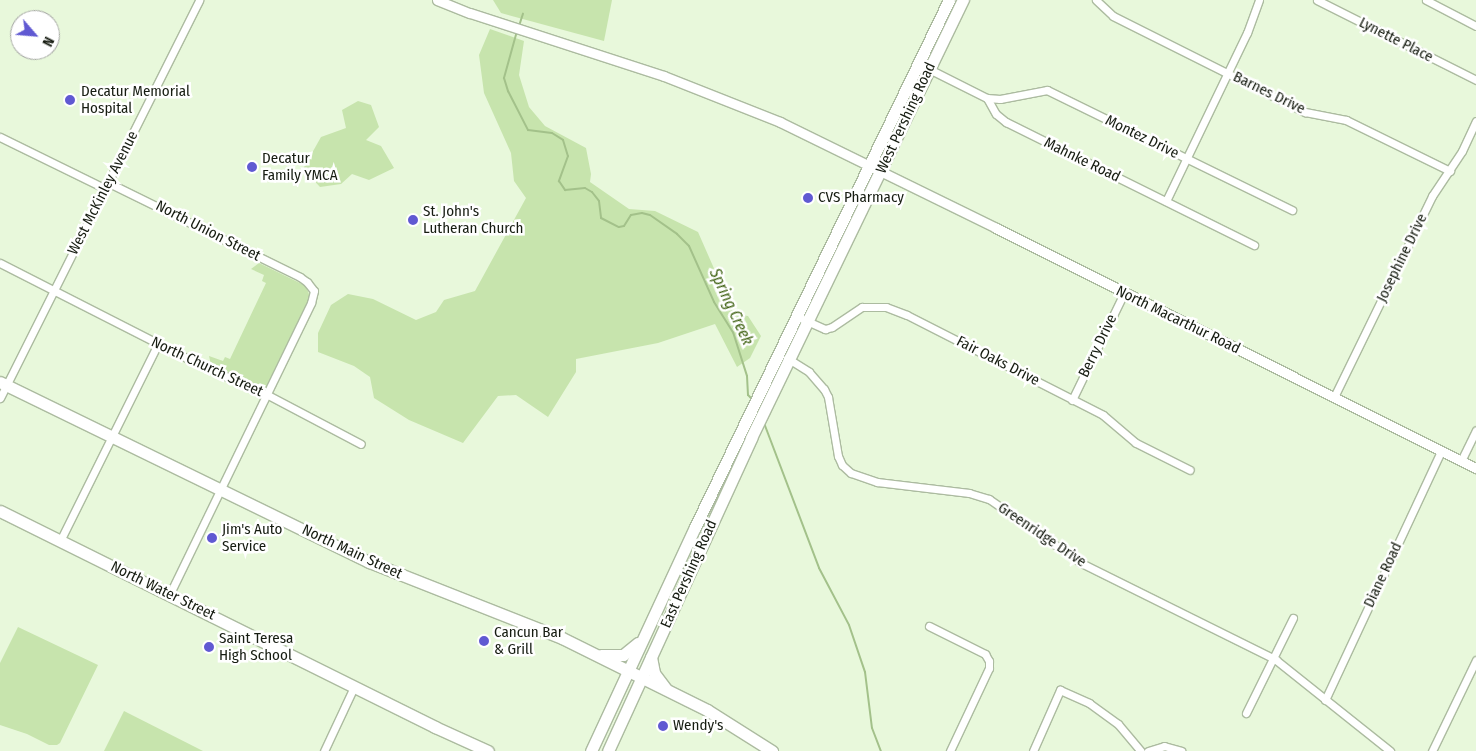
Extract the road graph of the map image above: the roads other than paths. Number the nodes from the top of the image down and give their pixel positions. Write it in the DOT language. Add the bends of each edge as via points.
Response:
graph roads {
  1 [pos="199,0"];
  2 [pos="437,0"];
  3 [pos="949,0"];
  4 [pos="958,0"];
  5 [pos="963,0"];
  6 [pos="1096,0"];
  7 [pos="1259,0"];
  8 [pos="1317,0"];
  9 [pos="1426,0"];
  10 [pos="952,22"];
  11 [pos="1476,26"];
  12 [pos="924,66"];
  13 [pos="1228,74"];
  14 [pos="1476,80"];
  15 [pos="987,98"];
  16 [pos="1476,121"];
  17 [pos="0,137"];
  18 [pos="1186,158"];
  19 [pos="876,169"];
  20 [pos="1450,171"];
  21 [pos="106,185"];
  22 [pos="1166,201"];
  23 [pos="1292,210"];
  24 [pos="1254,245"];
  25 [pos="0,263"];
  26 [pos="53,291"];
  27 [pos="1124,293"];
  28 [pos="803,319"];
  29 [pos="158,344"];
  30 [pos="785,358"];
  31 [pos="3,384"];
  32 [pos="266,394"];
  33 [pos="1334,397"];
  34 [pos="0,398"];
  35 [pos="771,398"];
  36 [pos="1072,400"];
  37 [pos="1476,430"];
  38 [pos="112,436"];
  39 [pos="361,444"];
  40 [pos="1442,451"];
  41 [pos="1461,461"];
  42 [pos="1476,468"];
  43 [pos="1190,470"];
  44 [pos="220,489"];
  45 [pos="0,512"];
  46 [pos="60,541"];
  47 [pos="170,594"];
  48 [pos="1293,618"];
  49 [pos="929,626"];
  50 [pos="642,640"];
  51 [pos="595,655"];
  52 [pos="650,657"];
  53 [pos="1272,658"];
  54 [pos="1476,660"];
  55 [pos="627,671"];
  56 [pos="641,678"];
  57 [pos="354,686"];
  58 [pos="667,691"];
  59 [pos="1325,700"];
  60 [pos="1246,713"];
  61 [pos="620,724"];
  62 [pos="435,727"];
  63 [pos="1380,748"];
  64 [pos="324,751"];
  65 [pos="470,751"];
  66 [pos="488,751"];
  67 [pos="591,751"];
  68 [pos="608,751"];
  69 [pos="772,751"];
  70 [pos="950,751"];
  71 [pos="1033,751"];
  72 [pos="1141,751"];
  73 [pos="1148,751"];
  74 [pos="1181,751"];
  75 [pos="1390,751"];
  76 [pos="1432,751"];
  1 -- 21 [label="street, West McKinley Avenue"];
  2 -- 19 [label="street, North Macarthur Road" via="695,87 764,115"];
  3 -- 12 [label="main road, West Pershing Road"];
  4 -- 10 [label="main road"];
  5 -- 10 [label="main road, West Pershing Road"];
  6 -- 13 [label="street, Barnes Drive" via="1113,16"];
  7 -- 13 [label="street"];
  8 -- 14 [label="street, Lynette Place"];
  9 -- 11 [label="street"];
  10 -- 12 [label="main road, West Pershing Road"];
  12 -- 15 [label="street, Mahnke Road"];
  12 -- 19 [label="main road, West Pershing Road"];
  13 -- 18 [label="street"];
  13 -- 20 [label="street, Barnes Drive" via="1305,112 1355,124"];
  15 -- 18 [label="street, Montez Drive" via="1000,99 1047,90"];
  15 -- 22 [label="street, Mahnke Road" via="996,114 1006,122"];
  16 -- 20 [label="street, Josephine Drive"];
  17 -- 21 [label="street, North Union Street"];
  18 -- 22 [label="street"];
  18 -- 23 [label="street, Montez Drive"];
  19 -- 27 [label="street, North Macarthur Road"];
  19 -- 28 [label="main road, West Pershing Road"];
  20 -- 33 [label="street, Josephine Drive" via="1432,196"];
  21 -- 26 [label="street, West McKinley Avenue"];
  21 -- 32 [label="street, North Union Street" via="307,282 314,291"];
  22 -- 24 [label="street, Mahnke Road"];
  25 -- 26 [label="street, North Church Street"];
  26 -- 29 [label="street, North Church Street"];
  26 -- 31 [label="street, West McKinley Avenue"];
  27 -- 33 [label="street, North Macarthur Road"];
  27 -- 36 [label="street, Berry Drive"];
  28 -- 30 [label="main road, West Pershing Road"];
  28 -- 36 [label="street, Fair Oaks Drive" via="825,329 862,307 886,307"];
  29 -- 32 [label="street, North Church Street"];
  29 -- 38 [label="street"];
  30 -- 35 [label="main road, West Pershing Road"];
  30 -- 50 [label="main road, West Pershing Road" via="765,383"];
  30 -- 53 [label="street, Greenridge Drive" via="809,372 824,389 838,456 851,473 876,482 981,496 1081,563"];
  31 -- 34 [label="street, West McKinley Avenue"];
  31 -- 38 [label="main road, North Main Street"];
  32 -- 39 [label="street, North Church Street"];
  32 -- 44 [label="street"];
  33 -- 40 [label="street, North Macarthur Road"];
  35 -- 52 [label="main road, East Pershing Road"];
  36 -- 43 [label="street, Fair Oaks Drive" via="1103,415 1136,443"];
  37 -- 41 [label="street"];
  38 -- 44 [label="main road, North Main Street"];
  38 -- 46 [label="street"];
  40 -- 41 [label="street, North Macarthur Road"];
  40 -- 59 [label="street, Diane Road"];
  41 -- 42 [label="street, North Macarthur Road"];
  44 -- 47 [label="street"];
  44 -- 51 [label="main road, North Main Street" via="369,562 520,620"];
  45 -- 46 [label="main road, North Water Street"];
  46 -- 47 [label="main road, North Water Street"];
  47 -- 57 [label="main road, North Water Street"];
  48 -- 53 [label="street"];
  49 -- 70 [label="street" via="985,654 989,661 989,668"];
  50 -- 51 [label="main road" via="623,655"];
  50 -- 55 [label="main road, West Pershing Road"];
  51 -- 55 [label="main road, North Main Street"];
  52 -- 56 [label="main road, East Pershing Road"];
  52 -- 58 [label="main road" via="654,673"];
  53 -- 59 [label="street, Greenridge Drive"];
  53 -- 60 [label="street"];
  54 -- 76 [label="street"];
  55 -- 56 [label="main road, North Main Street"];
  55 -- 61 [label="main road" via="628,688 620,708"];
  55 -- 67 [label="main road, West Pershing Road"];
  56 -- 58 [label="main road, North Main Street"];
  56 -- 61 [label="main road, East Pershing Road"];
  57 -- 62 [label="main road, North Water Street"];
  57 -- 64 [label="street"];
  58 -- 69 [label="main road, North Main Street" via="719,717"];
  59 -- 63 [label="street, Greenridge Drive"];
  61 -- 68 [label="main road, East Pershing Road"];
  62 -- 65 [label="main road" via="443,738"];
  62 -- 66 [label="main road, North Water Street"];
  63 -- 75 [label="street, Greenridge Drive"];
  71 -- 72 [label="street" via="1060,690 1089,703 1118,724"];
  73 -- 74 [label="street" via="1164,746"];
}
